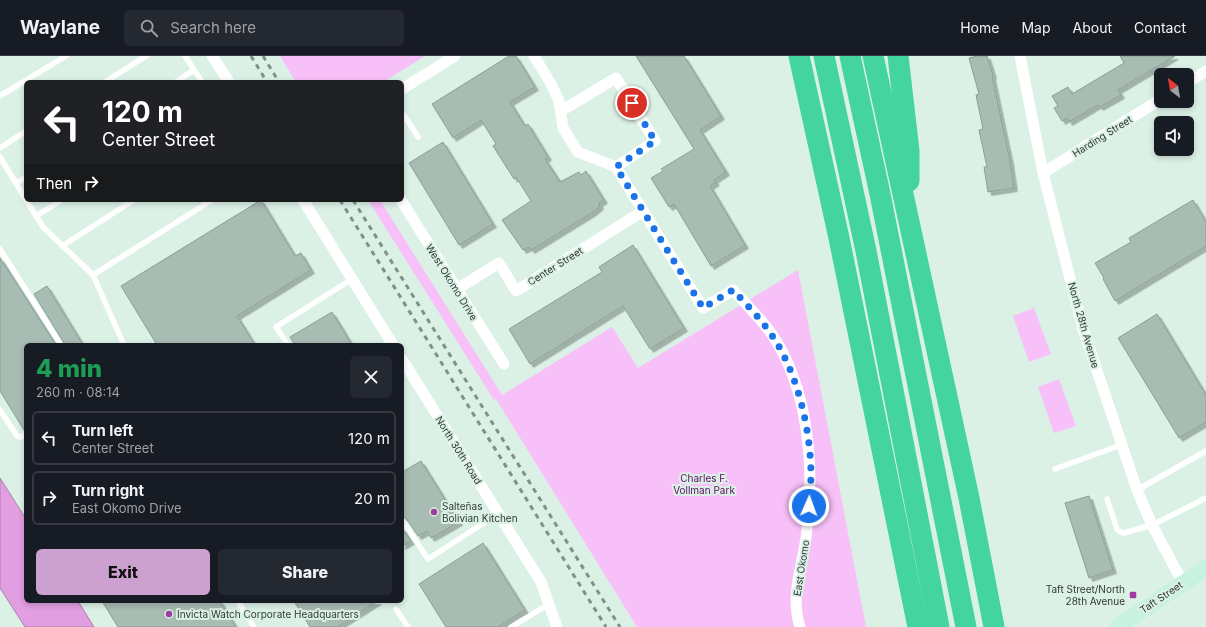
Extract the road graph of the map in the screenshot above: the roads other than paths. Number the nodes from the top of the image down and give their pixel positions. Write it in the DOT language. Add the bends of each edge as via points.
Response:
graph roads {
  1 [pos="66,56"];
  2 [pos="146,56"];
  3 [pos="185,56"];
  4 [pos="212,56"];
  5 [pos="455,56"];
  6 [pos="534,56"];
  7 [pos="787,56"];
  8 [pos="799,56"];
  9 [pos="824,56"];
  10 [pos="850,56"];
  11 [pos="873,56"];
  12 [pos="898,56"];
  13 [pos="1020,56"];
  14 [pos="194,70"];
  15 [pos="1206,71"];
  16 [pos="1194,79"];
  17 [pos="26,80"];
  18 [pos="108,80"];
  19 [pos="179,80"];
  20 [pos="201,80"];
  21 [pos="228,80"];
  22 [pos="24,81"];
  23 [pos="404,88"];
  24 [pos="0,96"];
  25 [pos="1154,103"];
  26 [pos="561,111"];
  27 [pos="404,115"];
  28 [pos="24,132"];
  29 [pos="418,137"];
  30 [pos="0,148"];
  31 [pos="0,157"];
  32 [pos="616,167"];
  33 [pos="1043,173"];
  34 [pos="24,178"];
  35 [pos="16,183"];
  36 [pos="24,197"];
  37 [pos="27,202"];
  38 [pos="59,202"];
  39 [pos="131,202"];
  40 [pos="209,202"];
  41 [pos="304,202"];
  42 [pos="402,202"];
  43 [pos="643,211"];
  44 [pos="36,216"];
  45 [pos="910,222"];
  46 [pos="839,238"];
  47 [pos="62,246"];
  48 [pos="0,249"];
  49 [pos="93,275"];
  50 [pos="352,279"];
  51 [pos="457,289"];
  52 [pos="60,343"];
  53 [pos="123,343"];
  54 [pos="287,343"];
  55 [pos="392,343"];
  56 [pos="404,362"];
  57 [pos="504,364"];
  58 [pos="0,410"];
  59 [pos="24,435"];
  60 [pos="1121,445"];
  61 [pos="1206,451"];
  62 [pos="1055,470"];
  63 [pos="1137,490"];
  64 [pos="1107,498"];
  65 [pos="1206,498"];
  66 [pos="498,514"];
  67 [pos="404,523"];
  68 [pos="1152,525"];
  69 [pos="1206,568"];
  70 [pos="1183,583"];
  71 [pos="239,603"];
  72 [pos="549,604"];
  73 [pos="396,609"];
  74 [pos="254,627"];
  75 [pos="408,627"];
  76 [pos="511,627"];
  77 [pos="558,627"];
  78 [pos="800,627"];
  79 [pos="918,627"];
  80 [pos="939,627"];
  81 [pos="966,627"];
  82 [pos="994,627"];
  83 [pos="1118,627"];
  1 -- 17 [label="lane"];
  2 -- 18 [label="lane"];
  3 -- 14 [label="lane"];
  4 -- 21 [label="street"];
  5 -- 23 [label="street"];
  6 -- 26 [label="street" via="551,84"];
  7 -- 46 [label="highway"];
  8 -- 46 [label="highway"];
  9 -- 80 [label="highway" via="866,251"];
  10 -- 81 [label="highway"];
  11 -- 45 [label="highway"];
  12 -- 45 [label="highway" via="909,151"];
  13 -- 33 [label="street, North 28th Avenue"];
  14 -- 19 [label="lane"];
  14 -- 20 [label="lane"];
  15 -- 16 [label="street"];
  22 -- 24 [label="lane"];
  25 -- 33 [label="street, Harding Street"];
  26 -- 32 [label="street" via="563,128 578,152"];
  26 -- 32 [label="street" via="616,78 655,141"];
  27 -- 29 [label="lane"];
  28 -- 30 [label="lane"];
  31 -- 35 [label="lane"];
  32 -- 43 [label="street"];
  33 -- 60 [label="street, North 28th Avenue" via="1083,329"];
  34 -- 35 [label="lane"];
  35 -- 36 [label="lane"];
  37 -- 44 [label="lane"];
  38 -- 44 [label="lane"];
  39 -- 47 [label="lane"];
  40 -- 49 [label="lane"];
  41 -- 50 [label="street"];
  42 -- 51 [label="street, West Okomo Drive"];
  43 -- 51 [label="street, Center Street" via="516,291 498,263"];
  43 -- 78 [label="street, East Okomo" via="703,308 733,290 771,334 790,368 805,424 811,472 806,538 796,587"];
  44 -- 47 [label="lane" via="43,228"];
  45 -- 82 [label="highway" via="968,491"];
  46 -- 79 [label="highway"];
  47 -- 49 [label="lane"];
  48 -- 52 [label="lane"];
  49 -- 53 [label="lane"];
  50 -- 54 [label="lane" via="276,327"];
  50 -- 55 [label="street"];
  51 -- 57 [label="street, West Okomo Drive"];
  56 -- 66 [label="street, North 30th Road"];
  58 -- 59 [label="lane" via="17,436"];
  60 -- 62 [label="lane"];
  60 -- 63 [label="street, North 28th Avenue"];
  61 -- 63 [label="lane"];
  63 -- 68 [label="street, North 28th Avenue"];
  64 -- 68 [label="lane" via="1120,532 1130,532"];
  65 -- 68 [label="lane"];
  66 -- 67 [label="lane" via="428,559"];
  66 -- 72 [label="street, North 30th Road" via="540,582"];
  68 -- 70 [label="street, North 28th Avenue"];
  69 -- 70 [label="street, Taft Street"];
  70 -- 83 [label="street, Taft Street"];
  71 -- 74 [label="lane"];
  72 -- 76 [label="lane"];
  72 -- 77 [label="street, North 30th Road"];
  73 -- 75 [label="lane"];
}
